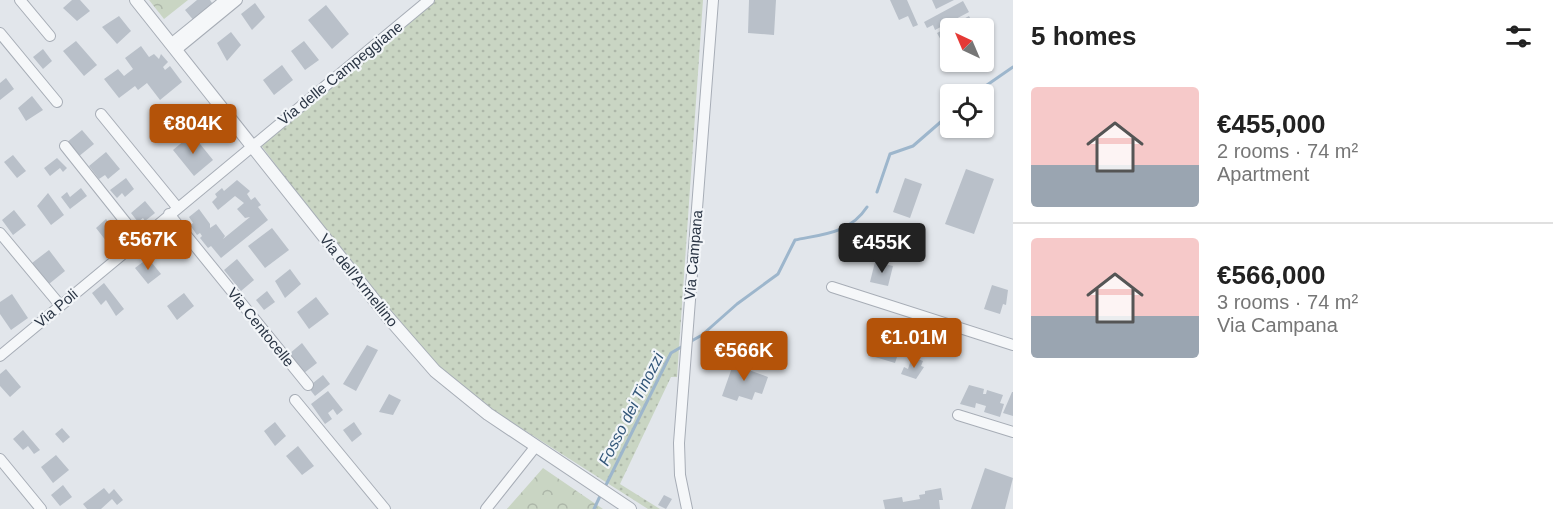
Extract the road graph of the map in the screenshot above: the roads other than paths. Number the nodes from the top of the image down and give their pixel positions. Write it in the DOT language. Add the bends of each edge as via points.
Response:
graph roads {
  1 [pos="20,0"];
  2 [pos="136,0"];
  3 [pos="225,0"];
  4 [pos="237,0"];
  5 [pos="429,0"];
  6 [pos="713,0"];
  7 [pos="0,33"];
  8 [pos="50,36"];
  9 [pos="173,47"];
  10 [pos="57,102"];
  11 [pos="101,114"];
  12 [pos="251,145"];
  13 [pos="65,146"];
  14 [pos="173,211"];
  15 [pos="0,233"];
  16 [pos="139,239"];
  17 [pos="832,287"];
  18 [pos="60,305"];
  19 [pos="1013,345"];
  20 [pos="0,356"];
  21 [pos="308,385"];
  22 [pos="295,400"];
  23 [pos="958,415"];
  24 [pos="1013,432"];
  25 [pos="536,446"];
  26 [pos="0,459"];
  27 [pos="41,509"];
  28 [pos="385,509"];
  29 [pos="486,509"];
  30 [pos="630,509"];
  31 [pos="687,509"];
  1 -- 8 [label="street"];
  2 -- 9 [label="street, Via dell'Armellino"];
  3 -- 9 [label="street"];
  4 -- 9 [label="street"];
  5 -- 12 [label="street, Via delle Campeggiane"];
  6 -- 31 [label="street, Via Campana" via="684,357 679,464"];
  7 -- 10 [label="street"];
  9 -- 12 [label="street, Via dell'Armellino"];
  11 -- 14 [label="street, Via Centocelle"];
  12 -- 14 [label="street, Via Poli"];
  12 -- 25 [label="street, Via dell'Armellino" via="427,363 469,401"];
  13 -- 16 [label="street"];
  14 -- 16 [label="street, Via Poli"];
  14 -- 21 [label="street, Via Centocelle"];
  15 -- 18 [label="street"];
  16 -- 18 [label="street, Via Poli"];
  17 -- 19 [label="street"];
  18 -- 20 [label="street, Via Poli"];
  22 -- 28 [label="street"];
  23 -- 24 [label="street"];
  25 -- 29 [label="street"];
  25 -- 30 [label="street, Via dell'Armellino"];
  26 -- 27 [label="street"];
}
